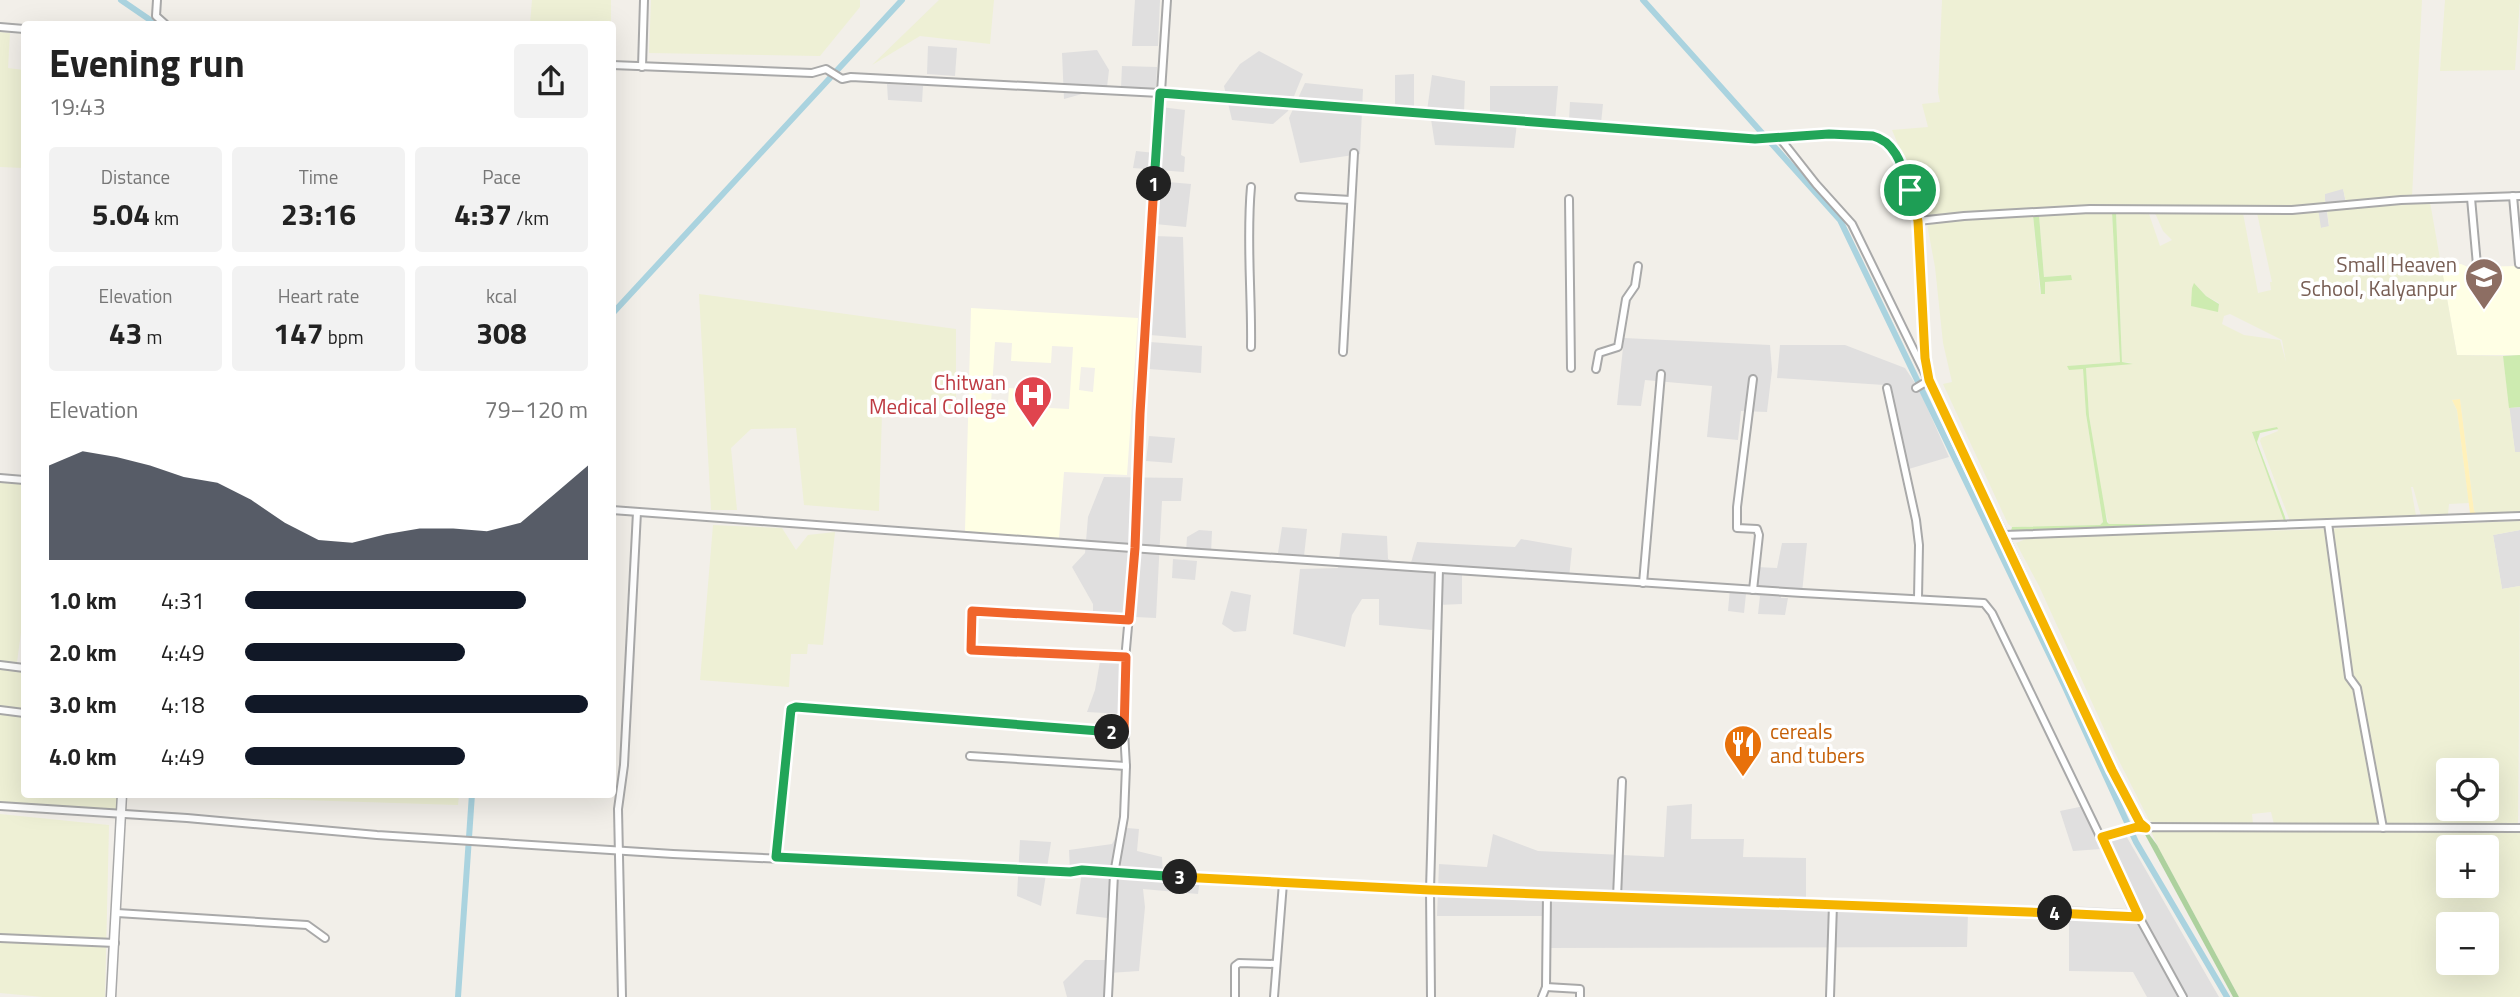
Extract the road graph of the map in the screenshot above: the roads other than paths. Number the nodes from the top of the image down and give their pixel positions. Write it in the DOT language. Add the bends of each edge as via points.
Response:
graph roads {
  1 [pos="157,0"];
  2 [pos="644,0"];
  3 [pos="1167,0"];
  4 [pos="161,21"];
  5 [pos="0,27"];
  6 [pos="21,29"];
  7 [pos="616,65"];
  8 [pos="642,67"];
  9 [pos="1160,93"];
  10 [pos="1779,137"];
  11 [pos="1354,153"];
  12 [pos="1251,187"];
  13 [pos="2517,196"];
  14 [pos="1299,197"];
  15 [pos="2471,198"];
  16 [pos="1351,200"];
  17 [pos="1569,200"];
  18 [pos="1918,221"];
  19 [pos="2519,264"];
  20 [pos="2477,265"];
  21 [pos="1638,266"];
  22 [pos="1251,347"];
  23 [pos="1343,352"];
  24 [pos="1571,368"];
  25 [pos="1596,369"];
  26 [pos="1661,374"];
  27 [pos="1753,379"];
  28 [pos="1927,381"];
  29 [pos="1916,387"];
  30 [pos="1887,388"];
  31 [pos="0,478"];
  32 [pos="21,480"];
  33 [pos="616,510"];
  34 [pos="637,512"];
  35 [pos="2520,516"];
  36 [pos="2328,523"];
  37 [pos="2004,535"];
  38 [pos="1135,548"];
  39 [pos="1439,569"];
  40 [pos="1643,583"];
  41 [pos="1753,590"];
  42 [pos="1918,598"];
  43 [pos="1129,620"];
  44 [pos="1126,657"];
  45 [pos="0,665"];
  46 [pos="21,668"];
  47 [pos="0,710"];
  48 [pos="21,713"];
  49 [pos="1124,733"];
  50 [pos="970,755"];
  51 [pos="1126,766"];
  52 [pos="1622,781"];
  53 [pos="122,798"];
  54 [pos="0,807"];
  55 [pos="121,814"];
  56 [pos="2146,828"];
  57 [pos="2383,828"];
  58 [pos="2520,828"];
  59 [pos="2102,837"];
  60 [pos="618,849"];
  61 [pos="776,857"];
  62 [pos="1114,874"];
  63 [pos="1283,883"];
  64 [pos="1430,890"];
  65 [pos="1547,894"];
  66 [pos="1617,897"];
  67 [pos="1833,904"];
  68 [pos="117,912"];
  69 [pos="2139,917"];
  70 [pos="0,938"];
  71 [pos="325,938"];
  72 [pos="115,943"];
  73 [pos="1276,964"];
  74 [pos="1546,987"];
  75 [pos="111,997"];
  76 [pos="622,997"];
  77 [pos="1108,997"];
  78 [pos="1235,997"];
  79 [pos="1274,997"];
  80 [pos="1431,997"];
  81 [pos="1542,997"];
  82 [pos="1580,997"];
  83 [pos="1830,997"];
  84 [pos="2183,997"];
  1 -- 4 [label="street" via="156,16"];
  2 -- 8 [label="street"];
  3 -- 9 [label="street"];
  5 -- 6 [label="street"];
  7 -- 8 [label="street"];
  8 -- 9 [label="street" via="812,73 826,69 836,77"];
  9 -- 10 [label="street" via="1755,139"];
  9 -- 38 [label="street"];
  10 -- 18 [label="street" via="1829,134 1886,141 1902,168"];
  10 -- 28 [label="street" via="1852,224"];
  11 -- 16 [label="street"];
  12 -- 22 [label="street"];
  13 -- 15 [label="street"];
  13 -- 19 [label="street"];
  14 -- 16 [label="street"];
  15 -- 18 [label="street" via="2292,209 2090,209"];
  15 -- 20 [label="street"];
  16 -- 23 [label="street"];
  17 -- 24 [label="street"];
  18 -- 28 [label="street"];
  21 -- 25 [label="street" via="1635,286 1626,299 1618,347 1599,353"];
  26 -- 40 [label="street"];
  27 -- 41 [label="street" via="1737,507 1737,528 1757,529 1759,535"];
  28 -- 29 [label="street"];
  28 -- 37 [label="street"];
  30 -- 42 [label="street" via="1916,520"];
  31 -- 32 [label="street"];
  33 -- 34 [label="street"];
  34 -- 38 [label="street"];
  34 -- 60 [label="street"];
  35 -- 36 [label="street"];
  36 -- 37 [label="street"];
  36 -- 57 [label="street" via="2350,677 2357,688"];
  37 -- 56 [label="street" via="2112,770"];
  38 -- 39 [label="street"];
  38 -- 43 [label="street"];
  39 -- 40 [label="street"];
  39 -- 64 [label="street"];
  40 -- 41 [label="street"];
  41 -- 42 [label="street"];
  42 -- 59 [label="street" via="1984,603 1992,613"];
  43 -- 44 [label="street"];
  43 -- 44 [label="street" via="972,611 971,650"];
  44 -- 49 [label="street"];
  45 -- 46 [label="street"];
  47 -- 48 [label="street"];
  49 -- 51 [label="street"];
  49 -- 61 [label="street" via="796,707 791,709"];
  50 -- 51 [label="street"];
  51 -- 62 [label="street" via="1124,817"];
  52 -- 66 [label="street"];
  53 -- 55 [label="street"];
  54 -- 55 [label="street"];
  55 -- 60 [label="street"];
  55 -- 68 [label="street"];
  56 -- 57 [label="street"];
  56 -- 59 [label="street"];
  57 -- 58 [label="street"];
  59 -- 69 [label="street"];
  60 -- 61 [label="street"];
  60 -- 76 [label="street"];
  61 -- 62 [label="street"];
  62 -- 63 [label="street"];
  62 -- 77 [label="street"];
  63 -- 64 [label="street"];
  63 -- 73 [label="street"];
  64 -- 65 [label="street"];
  64 -- 80 [label="street"];
  65 -- 66 [label="street"];
  65 -- 74 [label="street"];
  66 -- 67 [label="street"];
  67 -- 69 [label="street"];
  67 -- 83 [label="street"];
  68 -- 71 [label="street" via="307,925"];
  68 -- 72 [label="street"];
  69 -- 84 [label="street"];
  70 -- 72 [label="street"];
  72 -- 75 [label="street"];
  73 -- 78 [label="street" via="1235,966"];
  73 -- 79 [label="street"];
  74 -- 81 [label="street"];
  74 -- 82 [label="street" via="1580,989"];
}
